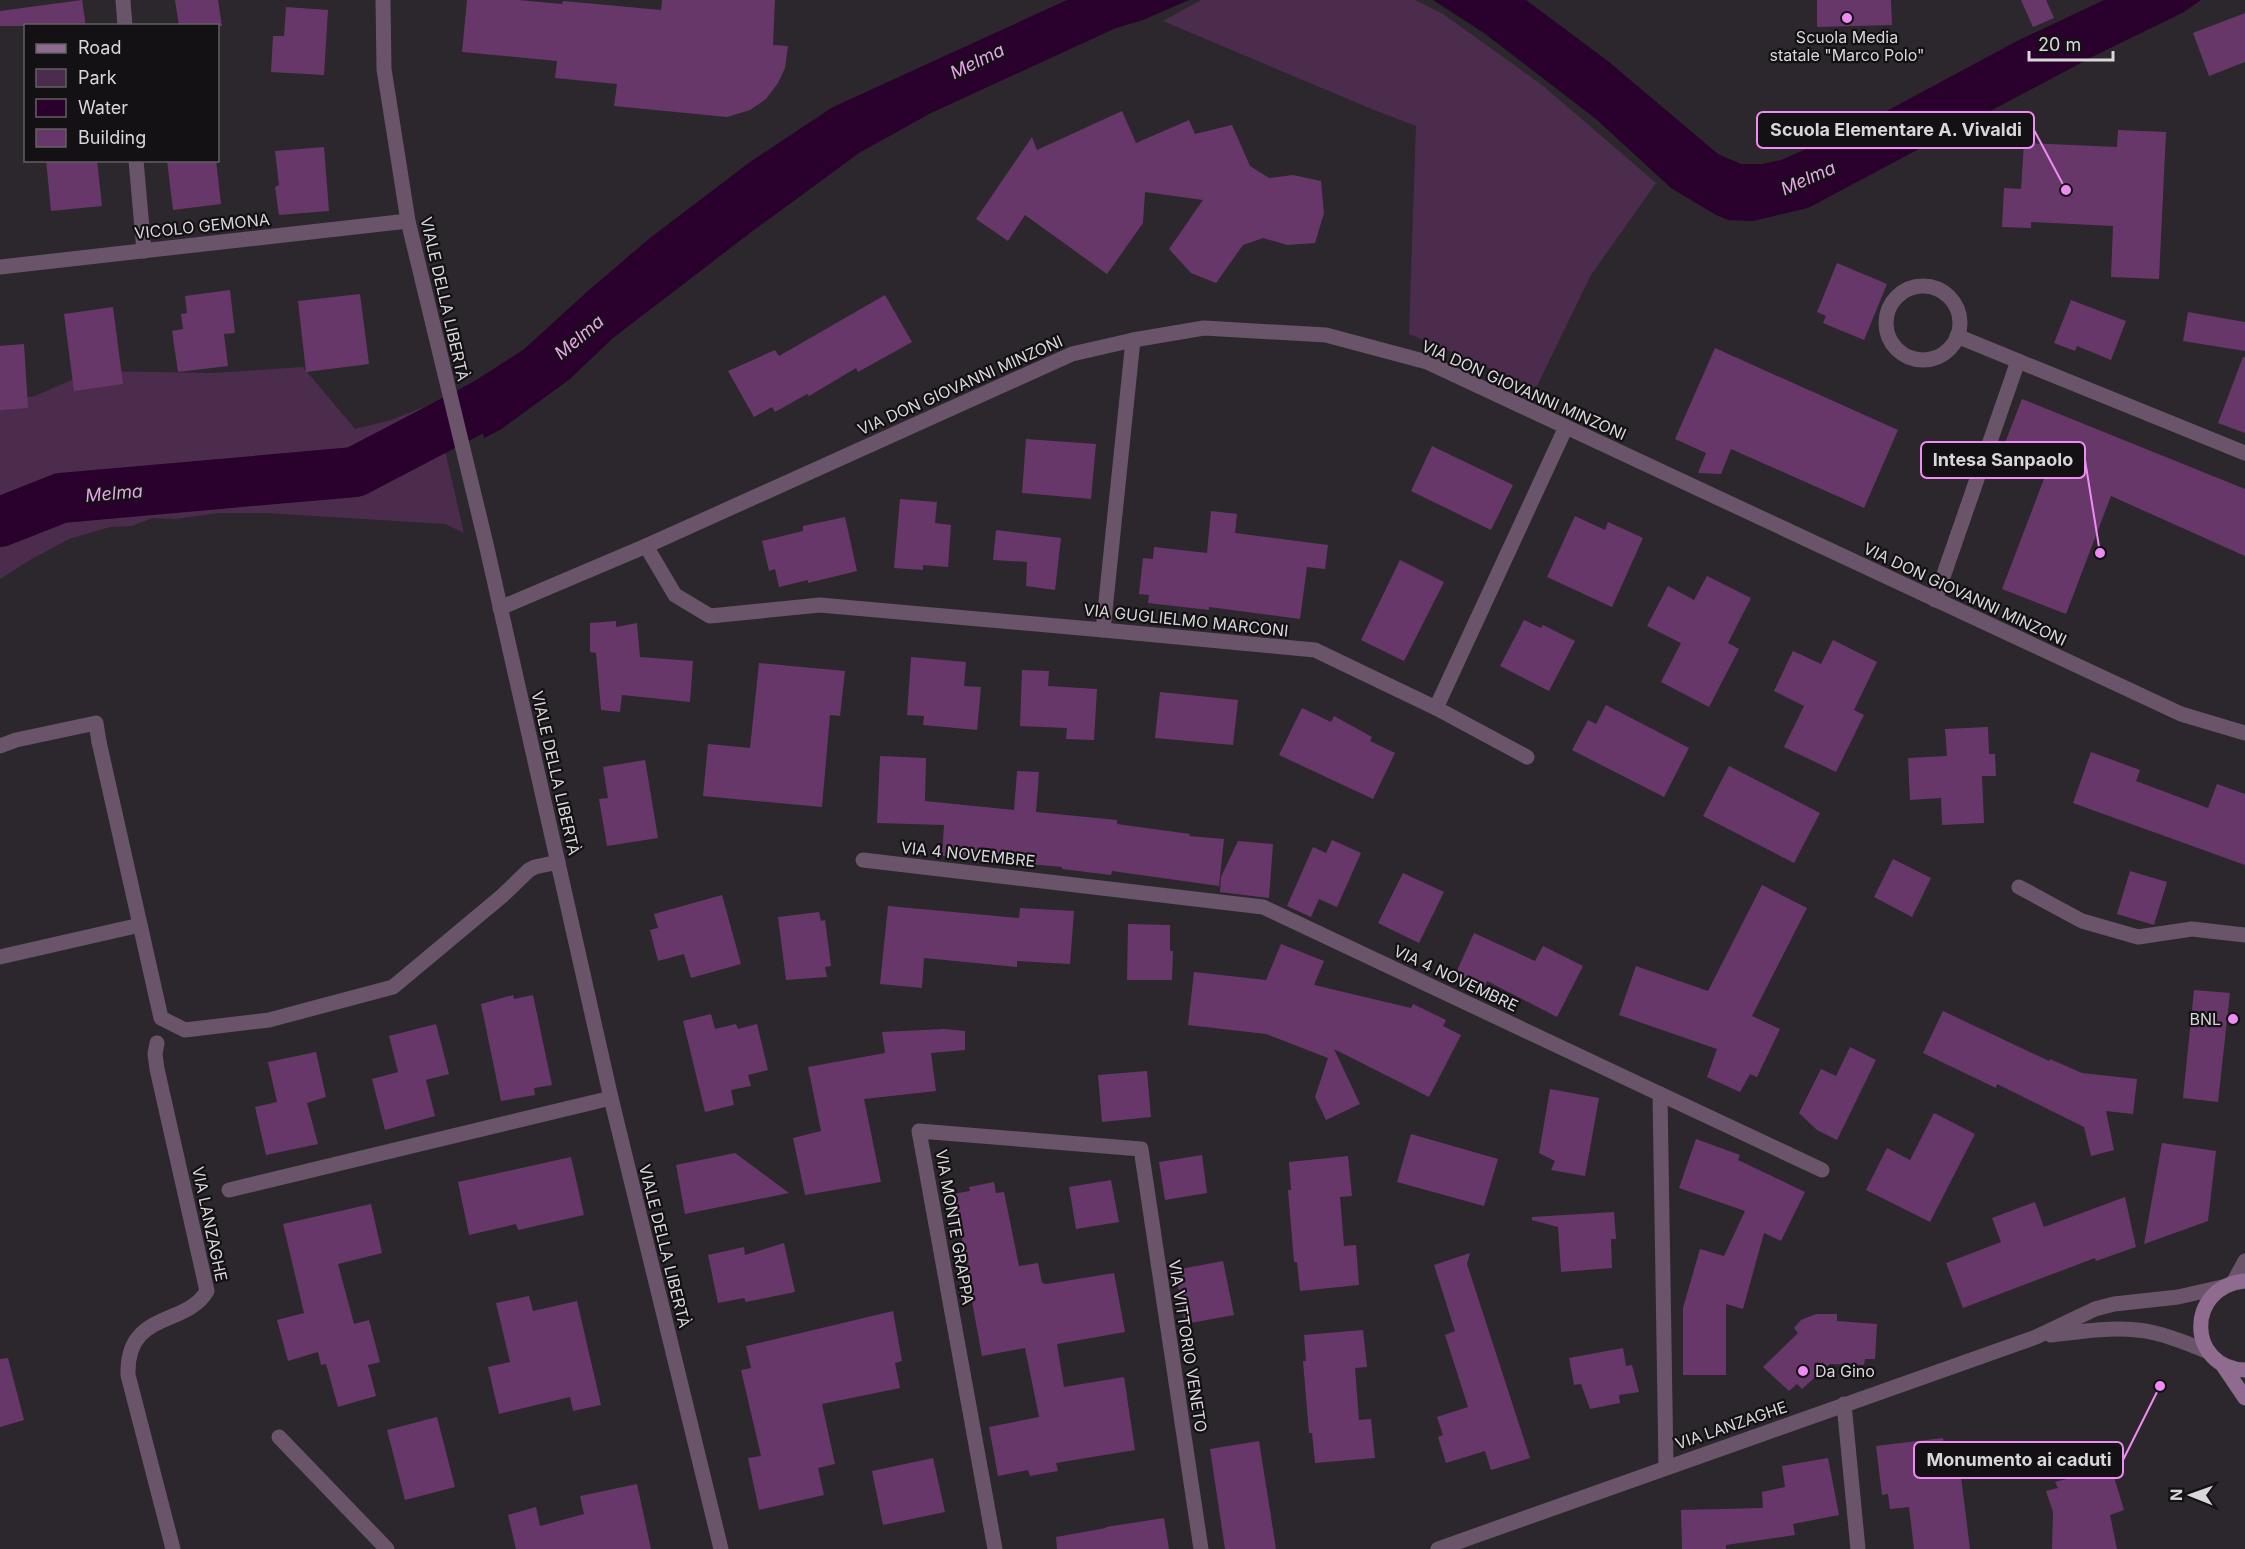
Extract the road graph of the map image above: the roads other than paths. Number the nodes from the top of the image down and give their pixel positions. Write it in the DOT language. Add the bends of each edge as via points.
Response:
graph roads {
  1 [pos="123,0"];
  2 [pos="383,0"];
  3 [pos="125,24"];
  4 [pos="136,162"];
  5 [pos="408,221"];
  6 [pos="144,251"];
  7 [pos="0,267"];
  8 [pos="1957,336"];
  9 [pos="1133,340"];
  10 [pos="2019,361"];
  11 [pos="1566,427"];
  12 [pos="2245,453"];
  13 [pos="646,546"];
  14 [pos="1935,600"];
  15 [pos="500,608"];
  16 [pos="1103,630"];
  17 [pos="1436,708"];
  18 [pos="2245,733"];
  19 [pos="0,746"];
  20 [pos="1527,757"];
  21 [pos="863,860"];
  22 [pos="558,862"];
  23 [pos="2019,887"];
  24 [pos="140,925"];
  25 [pos="2245,935"];
  26 [pos="0,957"];
  27 [pos="157,1043"];
  28 [pos="1660,1094"];
  29 [pos="611,1098"];
  30 [pos="1141,1149"];
  31 [pos="1822,1170"];
  32 [pos="229,1190"];
  33 [pos="2245,1261"];
  34 [pos="2234,1284"];
  35 [pos="2036,1337"];
  36 [pos="2209,1352"];
  37 [pos="2222,1364"];
  38 [pos="2245,1370"];
  39 [pos="2245,1398"];
  40 [pos="1844,1404"];
  41 [pos="279,1437"];
  42 [pos="1666,1467"];
  43 [pos="173,1549"];
  44 [pos="387,1549"];
  45 [pos="721,1549"];
  46 [pos="994,1549"];
  47 [pos="1201,1549"];
  48 [pos="1438,1549"];
  49 [pos="1858,1549"];
  1 -- 3 [label="street"];
  2 -- 5 [label="street, VIALE DELLA LIBERTÀ" via="384,69"];
  4 -- 6 [label="street"];
  5 -- 6 [label="street, VICOLO GEMONA"];
  5 -- 15 [label="street, VIALE DELLA LIBERTÀ"];
  6 -- 7 [label="street, VICOLO GEMONA"];
  8 -- 8 [label="street" via="1952,346 1932,359 1908,357 1891,342 1886,319 1889,308 1906,290 1931,287 1952,300 1960,324"];
  8 -- 10 [label="street"];
  9 -- 11 [label="street, VIA DON GIOVANNI MINZONI" via="1204,328 1326,334 1427,362"];
  9 -- 13 [label="street, VIA DON GIOVANNI MINZONI" via="1072,354"];
  9 -- 16 [label="street"];
  10 -- 12 [label="street"];
  10 -- 14 [label="street"];
  11 -- 14 [label="street, VIA DON GIOVANNI MINZONI"];
  11 -- 17 [label="street"];
  13 -- 15 [label="street, VIA DON GIOVANNI MINZONI"];
  13 -- 16 [label="street, VIA GUGLIELMO MARCONI" via="675,595 710,616 820,606"];
  14 -- 18 [label="street, VIA DON GIOVANNI MINZONI" via="2181,714"];
  15 -- 22 [label="street, VIALE DELLA LIBERTÀ"];
  16 -- 17 [label="street, VIA GUGLIELMO MARCONI" via="1315,650"];
  17 -- 20 [label="street, VIA GUGLIELMO MARCONI"];
  19 -- 24 [label="street" via="96,723"];
  21 -- 28 [label="street, VIA 4 NOVEMBRE" via="1263,907"];
  22 -- 24 [label="street" via="529,870 393,987 269,1020 185,1030 161,1018"];
  22 -- 29 [label="street, VIALE DELLA LIBERTÀ"];
  23 -- 25 [label="street" via="2082,921 2138,938 2192,929"];
  24 -- 26 [label="street"];
  27 -- 43 [label="street, VIA LANZAGHE" via="157,1069 207,1291 196,1305 147,1329 131,1351 128,1365"];
  28 -- 31 [label="street, VIA 4 NOVEMBRE"];
  28 -- 42 [label="street"];
  29 -- 32 [label="street"];
  29 -- 45 [label="street, VIALE DELLA LIBERTÀ"];
  30 -- 46 [label="street, VIA MONTE GRAPPA" via="919,1131"];
  30 -- 47 [label="street, VIA VITTORIO VENETO"];
  33 -- 34 [label="street"];
  34 -- 35 [label="street, VIA LANZAGHE" via="2178,1297 2114,1304"];
  34 -- 36 [label="main road" via="2212,1295 2204,1308 2200,1323"];
  35 -- 36 [label="street, VIA LANZAGHE" via="2132,1330"];
  35 -- 40 [label="street, VIA LANZAGHE"];
  36 -- 37 [label="main road"];
  37 -- 38 [label="main road"];
  37 -- 39 [label="main road"];
  40 -- 42 [label="street, VIA LANZAGHE"];
  40 -- 49 [label="street"];
  41 -- 44 [label="street"];
  42 -- 48 [label="street, VIA LANZAGHE"];
}
